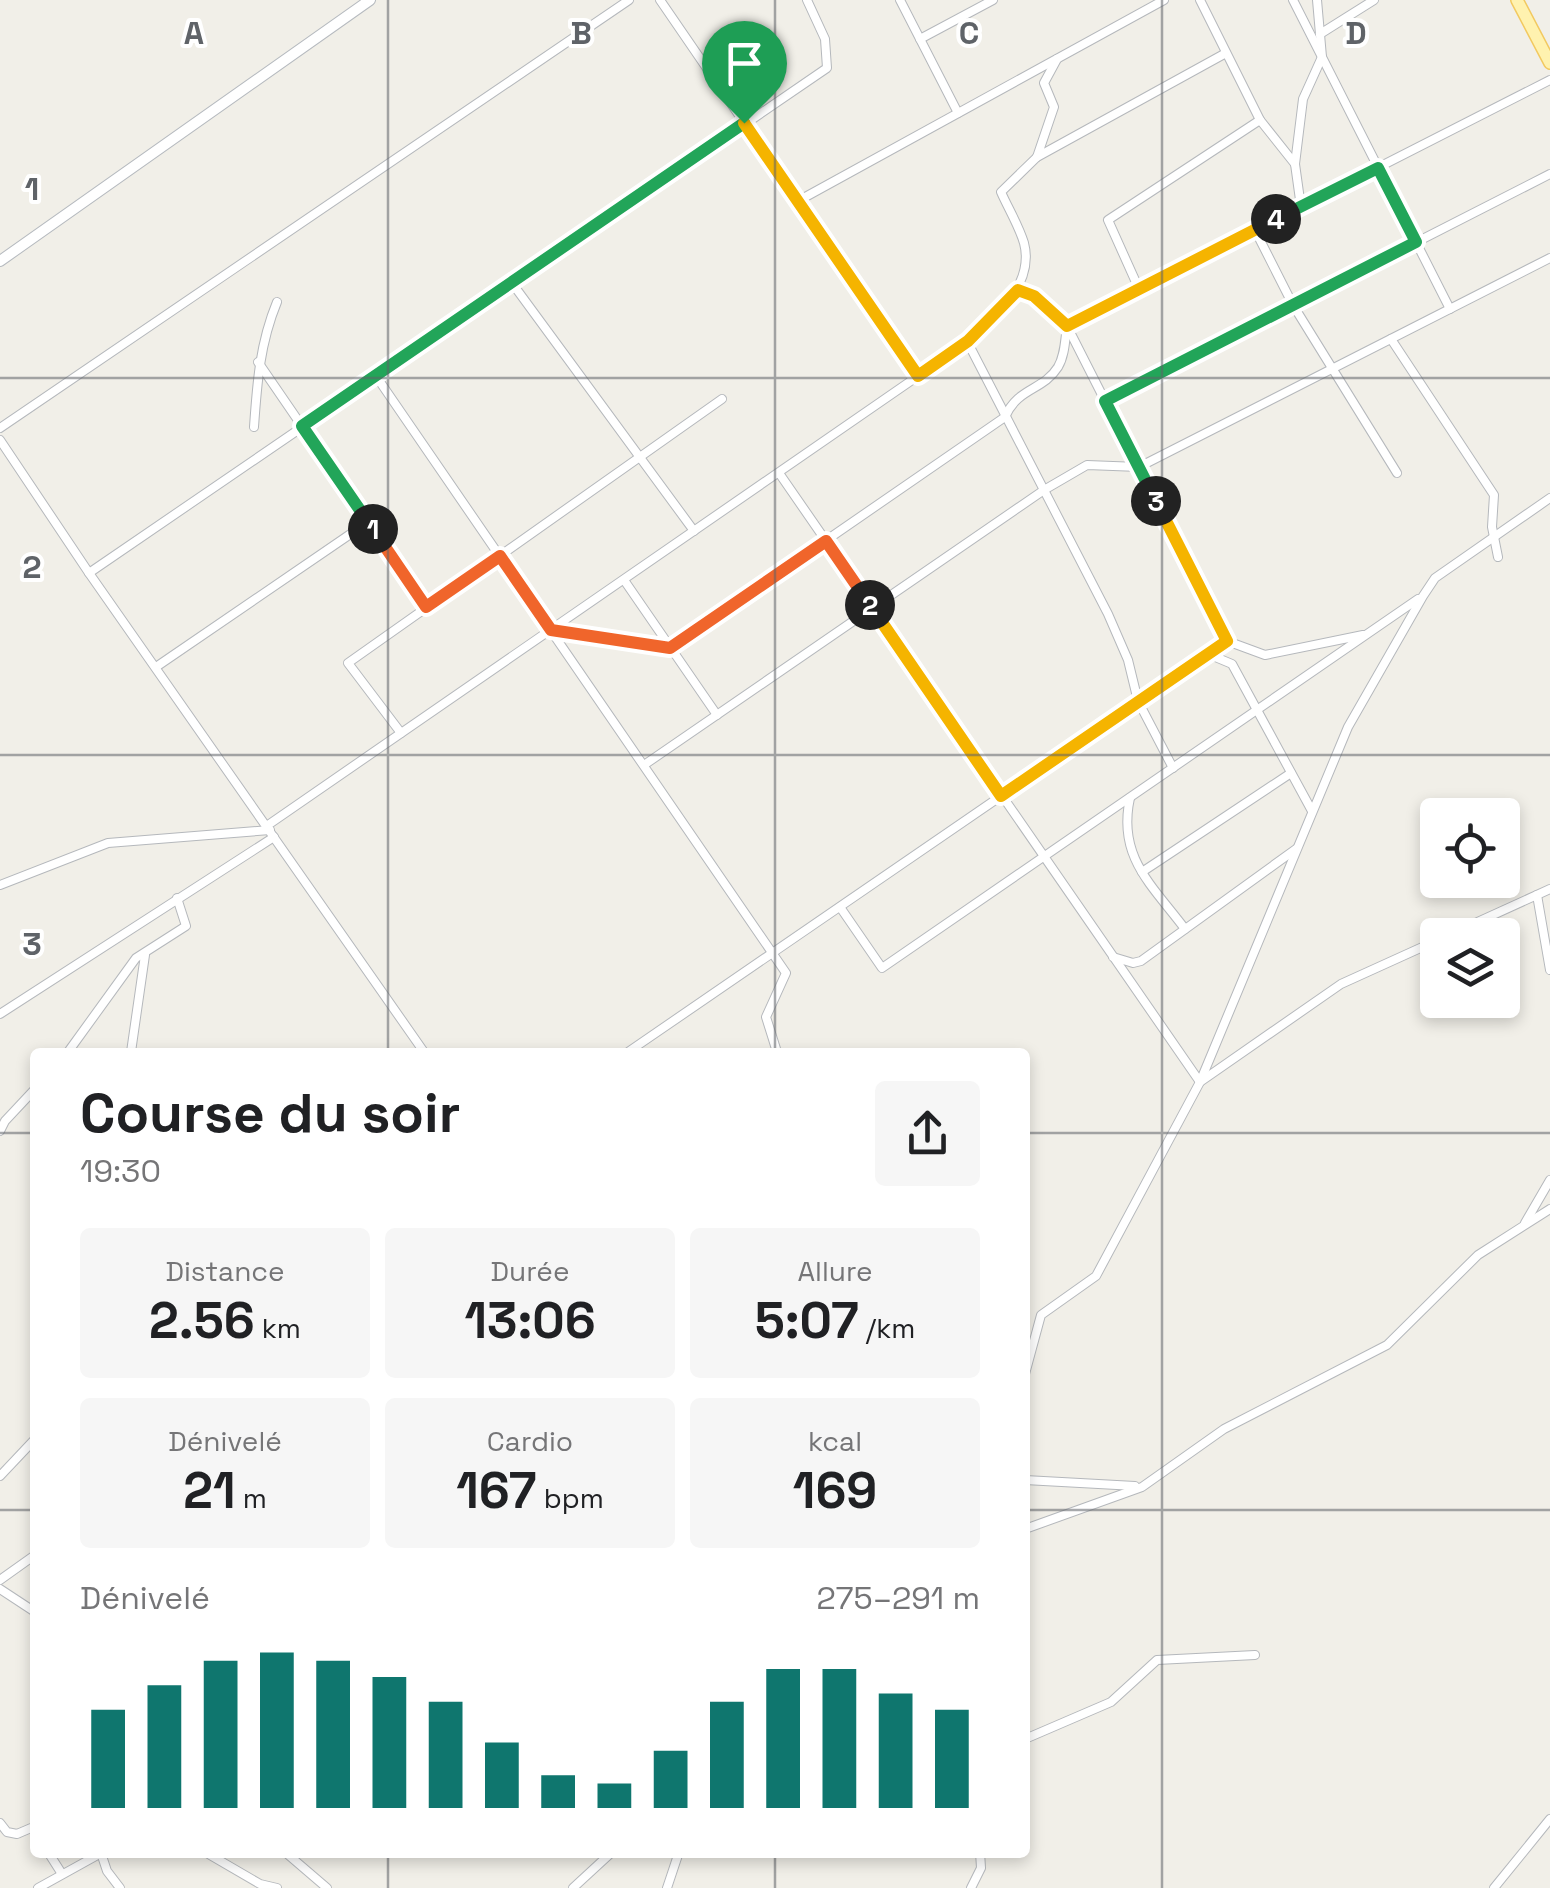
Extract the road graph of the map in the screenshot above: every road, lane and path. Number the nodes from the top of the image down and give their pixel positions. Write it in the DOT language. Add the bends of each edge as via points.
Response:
graph roads {
  1 [pos="370,0"];
  2 [pos="629,0"];
  3 [pos="660,0"];
  4 [pos="807,0"];
  5 [pos="900,0"];
  6 [pos="994,0"];
  7 [pos="1164,0"];
  8 [pos="1200,0"];
  9 [pos="1294,0"];
  10 [pos="1317,0"];
  11 [pos="1374,0"];
  12 [pos="1517,0"];
  13 [pos="1150,4"];
  14 [pos="1320,34"];
  15 [pos="920,39"];
  16 [pos="1226,53"];
  17 [pos="1322,57"];
  18 [pos="1057,59"];
  19 [pos="1550,62"];
  20 [pos="1550,80"];
  21 [pos="958,113"];
  22 [pos="1260,120"];
  23 [pos="744,123"];
  24 [pos="1037,157"];
  25 [pos="1295,164"];
  26 [pos="1378,168"];
  27 [pos="1550,174"];
  28 [pos="798,201"];
  29 [pos="1300,207"];
  30 [pos="1256,230"];
  31 [pos="1416,242"];
  32 [pos="1550,258"];
  33 [pos="0,261"];
  34 [pos="512,283"];
  35 [pos="1018,290"];
  36 [pos="1139,290"];
  37 [pos="277,302"];
  38 [pos="1294,305"];
  39 [pos="1450,309"];
  40 [pos="1067,326"];
  41 [pos="1391,339"];
  42 [pos="968,341"];
  43 [pos="258,362"];
  44 [pos="1332,368"];
  45 [pos="376,376"];
  46 [pos="918,376"];
  47 [pos="722,399"];
  48 [pos="1105,401"];
  49 [pos="1005,418"];
  50 [pos="302,426"];
  51 [pos="254,427"];
  52 [pos="0,428"];
  53 [pos="0,440"];
  54 [pos="640,458"];
  55 [pos="1139,467"];
  56 [pos="779,473"];
  57 [pos="1397,473"];
  58 [pos="1044,490"];
  59 [pos="1550,498"];
  60 [pos="368,522"];
  61 [pos="694,532"];
  62 [pos="1494,534"];
  63 [pos="826,541"];
  64 [pos="500,556"];
  65 [pos="1498,557"];
  66 [pos="88,573"];
  67 [pos="624,580"];
  68 [pos="1423,596"];
  69 [pos="426,607"];
  70 [pos="872,608"];
  71 [pos="551,630"];
  72 [pos="1367,635"];
  73 [pos="1227,641"];
  74 [pos="670,648"];
  75 [pos="1208,654"];
  76 [pos="156,667"];
  77 [pos="1138,702"];
  78 [pos="1258,710"];
  79 [pos="717,715"];
  80 [pos="401,733"];
  81 [pos="644,765"];
  82 [pos="1173,768"];
  83 [pos="1291,773"];
  84 [pos="1001,796"];
  85 [pos="1130,798"];
  86 [pos="1312,812"];
  87 [pos="270,831"];
  88 [pos="1296,848"];
  89 [pos="1044,857"];
  90 [pos="1142,872"];
  91 [pos="0,886"];
  92 [pos="1550,889"];
  93 [pos="1537,895"];
  94 [pos="177,898"];
  95 [pos="840,907"];
  96 [pos="1486,918"];
  97 [pos="1184,929"];
  98 [pos="1420,948"];
  99 [pos="774,952"];
  100 [pos="145,954"];
  101 [pos="1113,957"];
  102 [pos="1550,970"];
  103 [pos="0,1014"];
  104 [pos="71,1048"];
  105 [pos="132,1048"];
  106 [pos="421,1048"];
  107 [pos="634,1048"];
  108 [pos="775,1048"];
  109 [pos="1200,1082"];
  110 [pos="30,1094"];
  111 [pos="0,1131"];
  112 [pos="1550,1180"];
  113 [pos="1550,1209"];
  114 [pos="1523,1226"];
  115 [pos="1030,1355"];
  116 [pos="30,1443"];
  117 [pos="0,1476"];
  118 [pos="1030,1480"];
  119 [pos="1142,1487"];
  120 [pos="1030,1527"];
  121 [pos="30,1559"];
  122 [pos="0,1580"];
  123 [pos="0,1589"];
  124 [pos="30,1609"];
  125 [pos="1256,1655"];
  126 [pos="1030,1737"];
  127 [pos="1550,1819"];
  128 [pos="0,1823"];
  129 [pos="30,1830"];
  130 [pos="52,1858"];
  131 [pos="92,1858"];
  132 [pos="103,1858"];
  133 [pos="213,1858"];
  134 [pos="293,1858"];
  135 [pos="605,1858"];
  136 [pos="677,1858"];
  137 [pos="980,1858"];
  138 [pos="62,1874"];
  139 [pos="256,1886"];
  140 [pos="38,1888"];
  141 [pos="120,1888"];
  142 [pos="277,1888"];
  143 [pos="327,1888"];
  144 [pos="572,1888"];
  145 [pos="667,1888"];
  146 [pos="970,1888"];
  147 [pos="1494,1888"];
  1 -- 33 [label="main road"];
  2 -- 52 [label="street"];
  3 -- 23 [label="street"];
  4 -- 23 [label="street" via="825,39 828,68"];
  5 -- 15 [label="street"];
  6 -- 15 [label="street"];
  7 -- 13 [label="street"];
  8 -- 16 [label="street"];
  9 -- 17 [label="street"];
  10 -- 14 [label="street"];
  11 -- 14 [label="street"];
  12 -- 19 [label="main road"];
  13 -- 18 [label="street"];
  14 -- 17 [label="street"];
  15 -- 21 [label="street"];
  16 -- 22 [label="street"];
  16 -- 24 [label="street"];
  17 -- 25 [label="street" via="1303,99"];
  17 -- 26 [label="street"];
  18 -- 21 [label="street"];
  18 -- 24 [label="street" via="1044,84 1054,107"];
  20 -- 26 [label="street"];
  21 -- 28 [label="street"];
  22 -- 25 [label="street"];
  22 -- 36 [label="street" via="1108,220"];
  23 -- 28 [label="street"];
  23 -- 34 [label="street"];
  24 -- 35 [label="street" via="1001,192 1024,243 1026,272"];
  25 -- 29 [label="street"];
  26 -- 29 [label="street"];
  26 -- 31 [label="street"];
  27 -- 31 [label="street"];
  28 -- 46 [label="street"];
  29 -- 30 [label="street"];
  30 -- 36 [label="street"];
  30 -- 38 [label="street"];
  31 -- 38 [label="street"];
  31 -- 39 [label="street"];
  32 -- 39 [label="street"];
  34 -- 45 [label="street"];
  34 -- 54 [label="street"];
  35 -- 40 [label="street"];
  35 -- 42 [label="street"];
  36 -- 40 [label="street"];
  37 -- 43 [label="street"];
  38 -- 44 [label="street"];
  38 -- 48 [label="street"];
  39 -- 41 [label="street"];
  40 -- 48 [label="street"];
  40 -- 49 [label="street" via="1056,370 1012,399"];
  41 -- 44 [label="street"];
  41 -- 62 [label="street" via="1494,495"];
  42 -- 46 [label="street"];
  42 -- 49 [label="street"];
  43 -- 50 [label="street"];
  43 -- 51 [label="street"];
  44 -- 55 [label="street"];
  44 -- 57 [label="street"];
  45 -- 50 [label="street"];
  45 -- 64 [label="street"];
  46 -- 56 [label="street"];
  47 -- 54 [label="street"];
  48 -- 55 [label="street"];
  49 -- 58 [label="street"];
  49 -- 63 [label="street"];
  50 -- 60 [label="street"];
  50 -- 66 [label="street"];
  53 -- 66 [label="street"];
  54 -- 61 [label="street"];
  54 -- 64 [label="street"];
  55 -- 58 [label="street" via="1088,465"];
  55 -- 73 [label="street"];
  56 -- 61 [label="street"];
  56 -- 63 [label="street"];
  58 -- 70 [label="street"];
  58 -- 77 [label="street" via="1108,614"];
  59 -- 62 [label="street"];
  60 -- 69 [label="street"];
  60 -- 76 [label="street"];
  61 -- 67 [label="street"];
  62 -- 65 [label="street"];
  62 -- 68 [label="street" via="1435,578"];
  63 -- 70 [label="street"];
  63 -- 74 [label="street"];
  64 -- 69 [label="street"];
  64 -- 71 [label="street"];
  66 -- 76 [label="street"];
  67 -- 71 [label="street"];
  67 -- 74 [label="street"];
  68 -- 72 [label="street"];
  68 -- 86 [label="street" via="1348,727"];
  69 -- 80 [label="street" via="348,663"];
  70 -- 79 [label="street"];
  70 -- 84 [label="street"];
  71 -- 74 [label="street"];
  71 -- 80 [label="street"];
  71 -- 81 [label="street"];
  72 -- 73 [label="street" via="1266,655"];
  72 -- 78 [label="street"];
  73 -- 75 [label="street"];
  74 -- 79 [label="street"];
  75 -- 77 [label="street"];
  75 -- 78 [label="street" via="1232,664"];
  76 -- 87 [label="street"];
  77 -- 82 [label="street"];
  77 -- 84 [label="street"];
  78 -- 82 [label="street"];
  78 -- 83 [label="street"];
  79 -- 81 [label="street"];
  80 -- 87 [label="street"];
  81 -- 99 [label="street"];
  82 -- 85 [label="street"];
  83 -- 86 [label="street"];
  83 -- 90 [label="street"];
  84 -- 89 [label="street"];
  84 -- 95 [label="street"];
  85 -- 89 [label="street"];
  85 -- 90 [label="street" via="1126,838"];
  86 -- 88 [label="street"];
  87 -- 91 [label="street" via="108,843"];
  87 -- 94 [label="street"];
  87 -- 106 [label="street"];
  88 -- 97 [label="street"];
  88 -- 109 [label="street"];
  89 -- 95 [label="street" via="882,968"];
  89 -- 101 [label="street"];
  90 -- 97 [label="street"];
  92 -- 93 [label="street"];
  93 -- 96 [label="street"];
  93 -- 102 [label="street"];
  94 -- 100 [label="street" via="186,926"];
  94 -- 103 [label="street"];
  95 -- 99 [label="street"];
  97 -- 101 [label="street" via="1141,961"];
  98 -- 109 [label="street" via="1341,984"];
  99 -- 107 [label="street"];
  99 -- 108 [label="street" via="786,973 766,1017"];
  100 -- 104 [label="street"];
  100 -- 105 [label="street"];
  101 -- 109 [label="street"];
  109 -- 115 [label="street" via="1096,1276 1041,1314"];
  110 -- 111 [label="street"];
  112 -- 114 [label="street"];
  113 -- 114 [label="street"];
  114 -- 119 [label="street" via="1478,1256 1387,1345 1224,1429"];
  116 -- 117 [label="street"];
  118 -- 119 [label="street"];
  119 -- 120 [label="street"];
  121 -- 122 [label="street"];
  123 -- 124 [label="street"];
  125 -- 126 [label="street" via="1157,1660 1112,1702"];
  127 -- 147 [label="street"];
  128 -- 129 [label="street" via="7,1832"];
  130 -- 138 [label="street"];
  131 -- 138 [label="street"];
  132 -- 141 [label="street"];
  133 -- 139 [label="street"];
  134 -- 143 [label="street"];
  135 -- 144 [label="street"];
  136 -- 145 [label="street"];
  137 -- 146 [label="street"];
  138 -- 140 [label="street"];
  139 -- 142 [label="street"];
}
